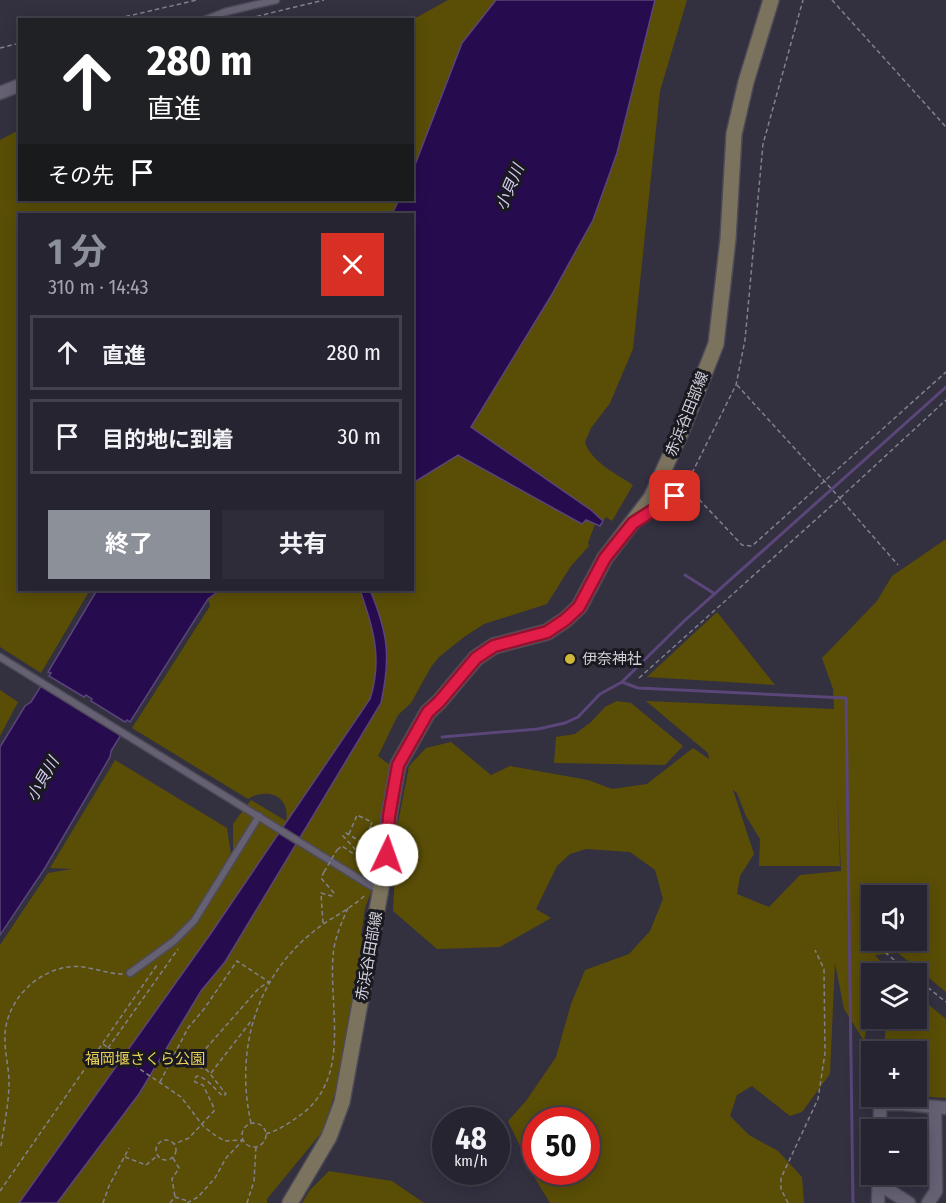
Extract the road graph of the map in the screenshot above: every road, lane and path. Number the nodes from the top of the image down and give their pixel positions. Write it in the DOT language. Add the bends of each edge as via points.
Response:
graph roads {
  1 [pos="196,0"];
  2 [pos="276,0"];
  3 [pos="324,0"];
  4 [pos="771,0"];
  5 [pos="803,0"];
  6 [pos="832,0"];
  7 [pos="120,18"];
  8 [pos="210,18"];
  9 [pos="250,18"];
  10 [pos="18,44"];
  11 [pos="0,48"];
  12 [pos="18,86"];
  13 [pos="0,93"];
  14 [pos="946,127"];
  15 [pos="946,372"];
  16 [pos="736,385"];
  17 [pos="946,400"];
  18 [pos="826,482"];
  19 [pos="685,484"];
  20 [pos="840,498"];
  21 [pos="633,523"];
  22 [pos="898,565"];
  23 [pos="0,657"];
  24 [pos="639,678"];
  25 [pos="259,816"];
  26 [pos="371,825"];
  27 [pos="349,835"];
  28 [pos="364,844"];
  29 [pos="370,848"];
  30 [pos="387,855"];
  31 [pos="376,888"];
  32 [pos="348,907"];
  33 [pos="323,924"];
  34 [pos="178,949"];
  35 [pos="815,950"];
  36 [pos="884,951"];
  37 [pos="160,960"];
  38 [pos="898,963"];
  39 [pos="129,973"];
  40 [pos="269,982"];
  41 [pos="927,987"];
  42 [pos="946,1002"];
  43 [pos="255,1017"];
  44 [pos="102,1044"];
  45 [pos="108,1048"];
  46 [pos="211,1074"];
  47 [pos="160,1082"];
  48 [pos="940,1107"];
  49 [pos="880,1119"];
  50 [pos="251,1123"];
  51 [pos="202,1124"];
  52 [pos="266,1134"];
  53 [pos="243,1140"];
  54 [pos="174,1144"];
  55 [pos="1,1146"];
  56 [pos="256,1146"];
  57 [pos="129,1148"];
  58 [pos="158,1155"];
  59 [pos="124,1156"];
  60 [pos="173,1157"];
  61 [pos="879,1185"];
  62 [pos="886,1185"];
  63 [pos="0,1191"];
  64 [pos="176,1197"];
  65 [pos="188,1202"];
  66 [pos="103,1203"];
  67 [pos="170,1203"];
  68 [pos="247,1203"];
  69 [pos="290,1203"];
  70 [pos="788,1203"];
  71 [pos="878,1203"];
  72 [pos="909,1203"];
  73 [pos="928,1203"];
  1 -- 7 [label="path"];
  2 -- 8 [label="lane"];
  3 -- 9 [label="path"];
  4 -- 21 [label="main road, 赤浜谷田部線" via="735,134 716,344 682,430 655,488"];
  5 -- 16 [label="path" via="763,144 745,340"];
  6 -- 14 [label="path"];
  10 -- 11 [label="path"];
  12 -- 13 [label="street"];
  15 -- 18 [label="path"];
  16 -- 18 [label="path"];
  16 -- 19 [label="path"];
  17 -- 20 [label="path"];
  18 -- 19 [label="path" via="752,546 742,545"];
  18 -- 20 [label="path"];
  19 -- 21 [label="street" via="675,496"];
  20 -- 22 [label="path"];
  20 -- 24 [label="path"];
  21 -- 30 [label="main road, 赤浜谷田部線" via="605,558 579,607 565,620 547,632 494,646 476,658 428,712 398,765"];
  23 -- 25 [label="lane"];
  25 -- 31 [label="lane"];
  25 -- 39 [label="lane" via="194,921 174,941"];
  26 -- 27 [label="path" via="372,822 357,815"];
  26 -- 28 [label="path"];
  26 -- 29 [label="path"];
  27 -- 28 [label="path"];
  27 -- 33 [label="path, bridge" via="343,836 355,849 352,853 342,846 337,850 321,878 334,893 321,893"];
  28 -- 29 [label="path"];
  29 -- 30 [label="path" via="370,854"];
  30 -- 31 [label="main road, 赤浜谷田部線"];
  31 -- 32 [label="path"];
  31 -- 69 [label="main road, 赤浜谷田部線" via="342,1102 329,1137"];
  32 -- 33 [label="path"];
  32 -- 52 [label="path" via="336,935 333,955 332,1072 322,1093 308,1109"];
  33 -- 40 [label="path" via="299,944"];
  34 -- 45 [label="path"];
  35 -- 70 [label="path" via="824,969 825,1053 818,1099 781,1178"];
  36 -- 38 [label="path"];
  37 -- 44 [label="path"];
  39 -- 55 [label="path" via="70,966 42,975 22,991 5,1029 9,1084"];
  40 -- 43 [label="path"];
  40 -- 46 [label="path" via="259,988 197,1057 195,1066"];
  40 -- 47 [label="path" via="237,961 188,1028"];
  41 -- 42 [label="path"];
  43 -- 46 [label="path"];
  43 -- 50 [label="path" via="247,1043 245,1074"];
  44 -- 45 [label="path"];
  44 -- 63 [label="path"];
  45 -- 47 [label="path"];
  46 -- 51 [label="path" via="226,1094 219,1094 202,1077 194,1078 203,1085 214,1108"];
  47 -- 51 [label="path" via="181,1097"];
  48 -- 49 [label="street" via="880,1104"];
  48 -- 73 [label="street" via="936,1191"];
  50 -- 52 [label="path" via="261,1125"];
  50 -- 53 [label="path" via="244,1128"];
  51 -- 53 [label="path" via="225,1141"];
  51 -- 54 [label="path" via="189,1138"];
  52 -- 56 [label="path"];
  53 -- 56 [label="path"];
  53 -- 65 [label="path" via="226,1158 215,1178"];
  54 -- 58 [label="path" via="162,1141 157,1146"];
  54 -- 60 [label="path"];
  56 -- 68 [label="path" via="254,1181"];
  57 -- 59 [label="path"];
  58 -- 59 [label="path" via="146,1166"];
  58 -- 60 [label="path" via="167,1160"];
  59 -- 66 [label="path"];
  60 -- 64 [label="path" via="179,1164 172,1179"];
  61 -- 71 [label="street"];
  62 -- 72 [label="street"];
  64 -- 65 [label="path"];
  64 -- 67 [label="path"];
}
